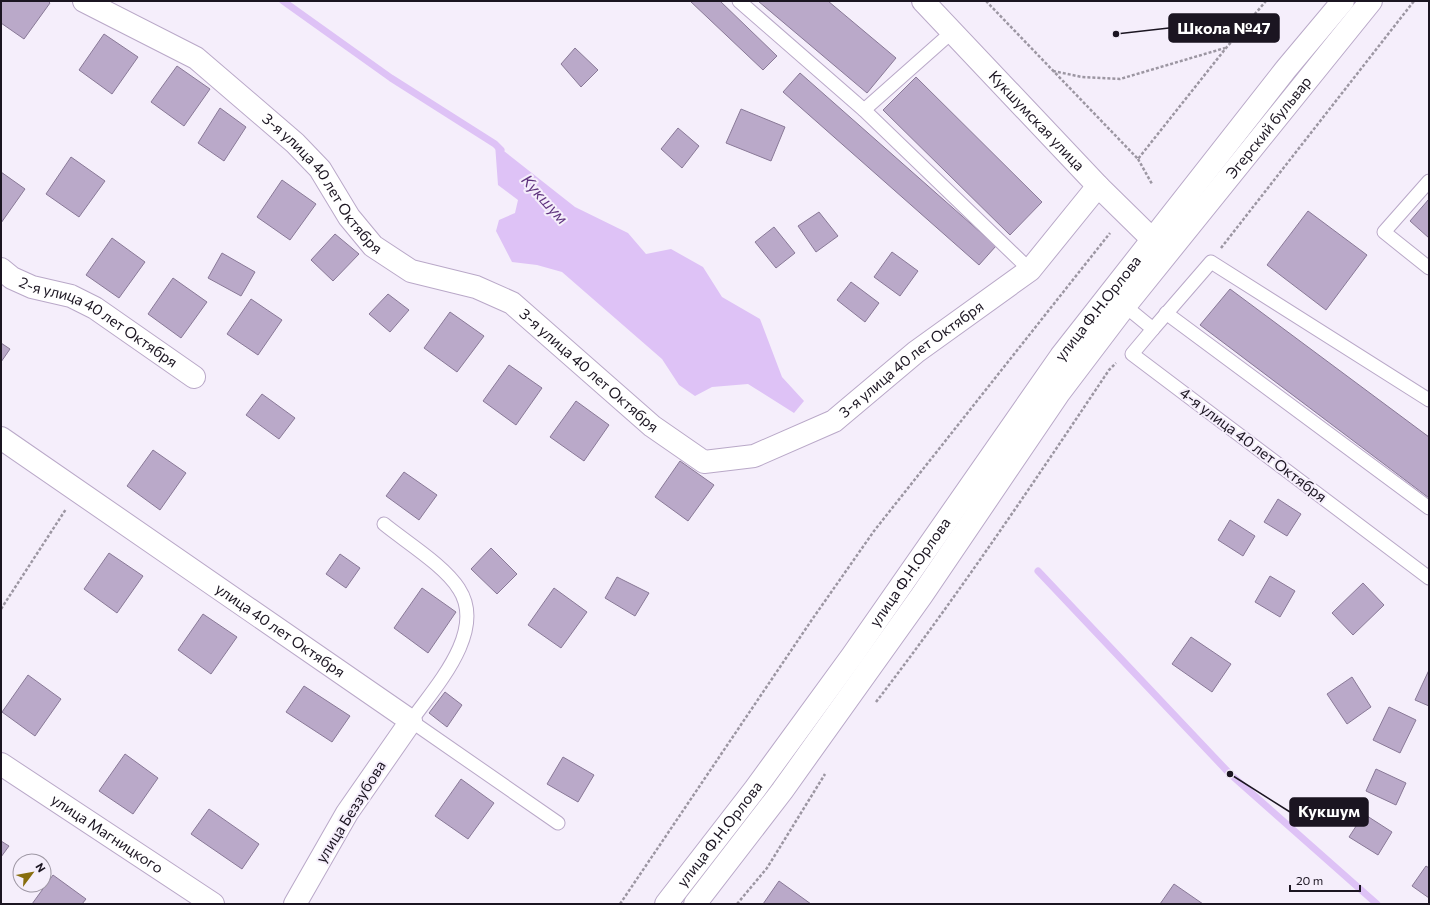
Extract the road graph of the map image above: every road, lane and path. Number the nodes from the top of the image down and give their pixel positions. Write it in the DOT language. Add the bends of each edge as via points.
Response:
graph roads {
  1 [pos="84,1"];
  2 [pos="739,1"];
  3 [pos="923,1"];
  4 [pos="986,1"];
  5 [pos="1266,1"];
  6 [pos="1343,1"];
  7 [pos="1372,1"];
  8 [pos="1414,1"];
  9 [pos="952,32"];
  10 [pos="1226,48"];
  11 [pos="1053,71"];
  12 [pos="864,110"];
  13 [pos="1138,159"];
  14 [pos="1429,181"];
  15 [pos="1152,184"];
  16 [pos="1098,186"];
  17 [pos="1110,233"];
  18 [pos="1159,247"];
  19 [pos="1210,262"];
  20 [pos="1429,268"];
  21 [pos="1,269"];
  22 [pos="1030,270"];
  23 [pos="1125,306"];
  24 [pos="1166,313"];
  25 [pos="1153,329"];
  26 [pos="1132,354"];
  27 [pos="194,377"];
  28 [pos="1429,400"];
  29 [pos="1,438"];
  30 [pos="78,490"];
  31 [pos="1429,508"];
  32 [pos="384,524"];
  33 [pos="1429,578"];
  34 [pos="1,609"];
  35 [pos="872,707"];
  36 [pos="411,721"];
  37 [pos="1,764"];
  38 [pos="828,769"];
  39 [pos="558,824"];
  40 [pos="213,904"];
  41 [pos="295,904"];
  42 [pos="620,904"];
  43 [pos="666,904"];
  44 [pos="695,904"];
  45 [pos="737,904"];
  1 -- 22 [label="street, 3-я улица 40 лет Октября" via="196,58 295,143 320,169 349,217 373,246 411,271 476,287 512,303 652,426 704,462 754,456 834,421 916,352"];
  2 -- 12 [label="lane"];
  3 -- 9 [label="street, Кукшумская улица"];
  4 -- 11 [label="path"];
  5 -- 10 [label="path"];
  6 -- 18 [label="street, Эгерский бульвар" via="1286,69"];
  7 -- 18 [label="street, Эгерский бульвар"];
  8 -- 19 [label="path"];
  9 -- 12 [label="lane"];
  9 -- 16 [label="street, Кукшумская улица"];
  10 -- 11 [label="path" via="1120,79 1082,77"];
  10 -- 13 [label="path"];
  11 -- 13 [label="path"];
  12 -- 22 [label="lane"];
  13 -- 15 [label="path"];
  14 -- 20 [label="lane" via="1384,232"];
  16 -- 18 [label="street, Кукшумская улица"];
  16 -- 22 [label="street, 3-я улица 40 лет Октября"];
  17 -- 42 [label="path" via="874,531"];
  18 -- 23 [label="street, улица Ф.Н.Орлова"];
  18 -- 43 [label="street, улица Ф.Н.Орлова" via="1061,356 852,656 755,789"];
  19 -- 24 [label="lane"];
  19 -- 28 [label="lane"];
  21 -- 27 [label="street, 2-я улица 40 лет Октября" via="12,278 32,287 71,296 95,308"];
  23 -- 25 [label="lane"];
  23 -- 44 [label="street, улица Ф.Н.Орлова" via="1058,393 922,594 786,785"];
  24 -- 25 [label="lane"];
  24 -- 31 [label="lane"];
  25 -- 26 [label="lane"];
  26 -- 33 [label="lane, 4-я улица 40 лет Октября"];
  26 -- 35 [label="path" via="1120,359 1109,370 1016,509 928,634"];
  29 -- 30 [label="street, улица 40 лет Октября"];
  30 -- 34 [label="path"];
  30 -- 36 [label="street, улица 40 лет Октября"];
  32 -- 36 [label="lane" via="447,574 460,590 467,612 466,634 453,661"];
  36 -- 39 [label="lane, улица 40 лет Октября"];
  36 -- 41 [label="street, улица Беззубова" via="346,813"];
  37 -- 40 [label="street, улица Магницкого"];
  38 -- 45 [label="path" via="767,868"];
}
